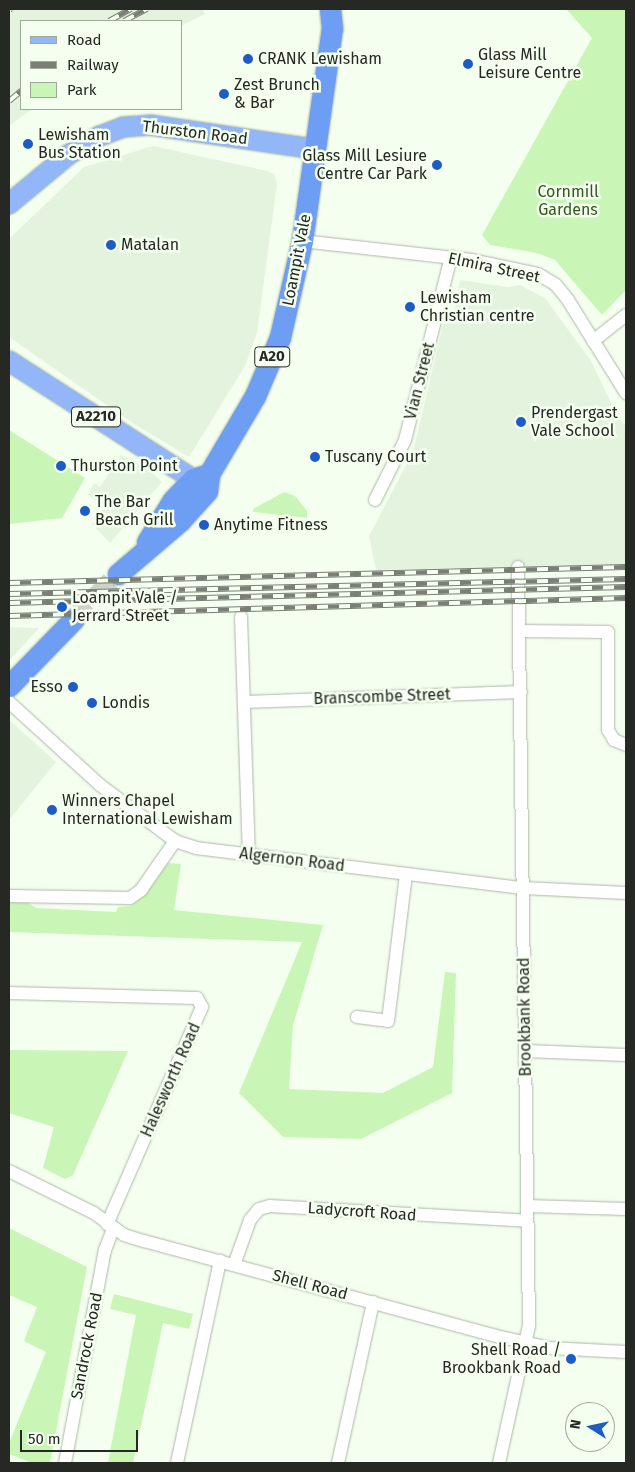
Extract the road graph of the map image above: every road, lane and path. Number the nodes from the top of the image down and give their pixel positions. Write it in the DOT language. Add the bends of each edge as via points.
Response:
graph roads {
  1 [pos="347,9"];
  2 [pos="331,18"];
  3 [pos="315,149"];
  4 [pos="9,204"];
  5 [pos="302,241"];
  6 [pos="451,257"];
  7 [pos="626,315"];
  8 [pos="593,341"];
  9 [pos="9,361"];
  10 [pos="626,393"];
  11 [pos="201,477"];
  12 [pos="375,500"];
  13 [pos="518,567"];
  14 [pos="118,574"];
  15 [pos="241,617"];
  16 [pos="74,619"];
  17 [pos="519,632"];
  18 [pos="9,686"];
  19 [pos="521,692"];
  20 [pos="9,702"];
  21 [pos="244,702"];
  22 [pos="626,745"];
  23 [pos="174,841"];
  24 [pos="249,855"];
  25 [pos="406,875"];
  26 [pos="523,888"];
  27 [pos="626,893"];
  28 [pos="9,896"];
  29 [pos="9,993"];
  30 [pos="357,1017"];
  31 [pos="526,1051"];
  32 [pos="626,1055"];
  33 [pos="9,1171"];
  34 [pos="528,1206"];
  35 [pos="626,1209"];
  36 [pos="528,1221"];
  37 [pos="110,1227"];
  38 [pos="220,1261"];
  39 [pos="234,1264"];
  40 [pos="373,1302"];
  41 [pos="525,1343"];
  42 [pos="626,1352"];
  43 [pos="65,1463"];
  44 [pos="177,1463"];
  45 [pos="338,1463"];
  46 [pos="500,1463"];
  1 -- 2 [label="highway, Loampit Vale / A20"];
  2 -- 3 [label="highway, Loampit Vale / A20"];
  3 -- 4 [label="main road, Thurston Road" via="150,125 123,126 68,154"];
  3 -- 5 [label="highway, Loampit Vale / A20"];
  5 -- 6 [label="street, Elmira Street"];
  5 -- 11 [label="highway, Loampit Vale / A20" via="289,309 268,366 251,404"];
  6 -- 8 [label="street, Elmira Street" via="538,274 556,285"];
  6 -- 12 [label="street, Vian Street" via="405,440"];
  7 -- 8 [label="street"];
  8 -- 10 [label="street, Elmira Street"];
  9 -- 11 [label="main road, A2210"];
  11 -- 14 [label="highway, Loampit Vale / A20" via="207,491 201,499"];
  13 -- 17 [label="street, Brookbank Road"];
  15 -- 21 [label="street"];
  16 -- 18 [label="highway"];
  17 -- 19 [label="street, Brookbank Road"];
  17 -- 22 [label="street" via="608,632 608,730 614,740"];
  19 -- 21 [label="street, Branscombe Street"];
  19 -- 26 [label="street, Brookbank Road"];
  20 -- 23 [label="street, Algernon Road" via="100,786"];
  21 -- 24 [label="street"];
  23 -- 24 [label="street, Algernon Road" via="196,848"];
  23 -- 28 [label="street" via="141,890 130,898"];
  24 -- 25 [label="street, Algernon Road"];
  25 -- 26 [label="street, Algernon Road"];
  25 -- 30 [label="street" via="388,1021"];
  26 -- 27 [label="street, Algernon Road"];
  26 -- 31 [label="street, Brookbank Road"];
  29 -- 37 [label="street, Halesworth Road" via="197,998 202,1007"];
  31 -- 32 [label="street"];
  31 -- 34 [label="street, Brookbank Road"];
  33 -- 37 [label="street, Shell Road" via="94,1213"];
  34 -- 35 [label="street"];
  34 -- 36 [label="street, Brookbank Road"];
  36 -- 39 [label="street, Ladycroft Road" via="270,1206 259,1209 250,1220"];
  36 -- 41 [label="street, Brookbank Road" via="529,1325"];
  37 -- 38 [label="street, Shell Road" via="144,1241"];
  37 -- 43 [label="street, Sandrock Road"];
  38 -- 39 [label="street, Shell Road"];
  38 -- 44 [label="street"];
  39 -- 40 [label="street, Shell Road"];
  40 -- 41 [label="street, Shell Road"];
  40 -- 45 [label="street"];
  41 -- 42 [label="street, Shell Road" via="549,1348"];
  41 -- 46 [label="street, Brookbank Road"];
}
